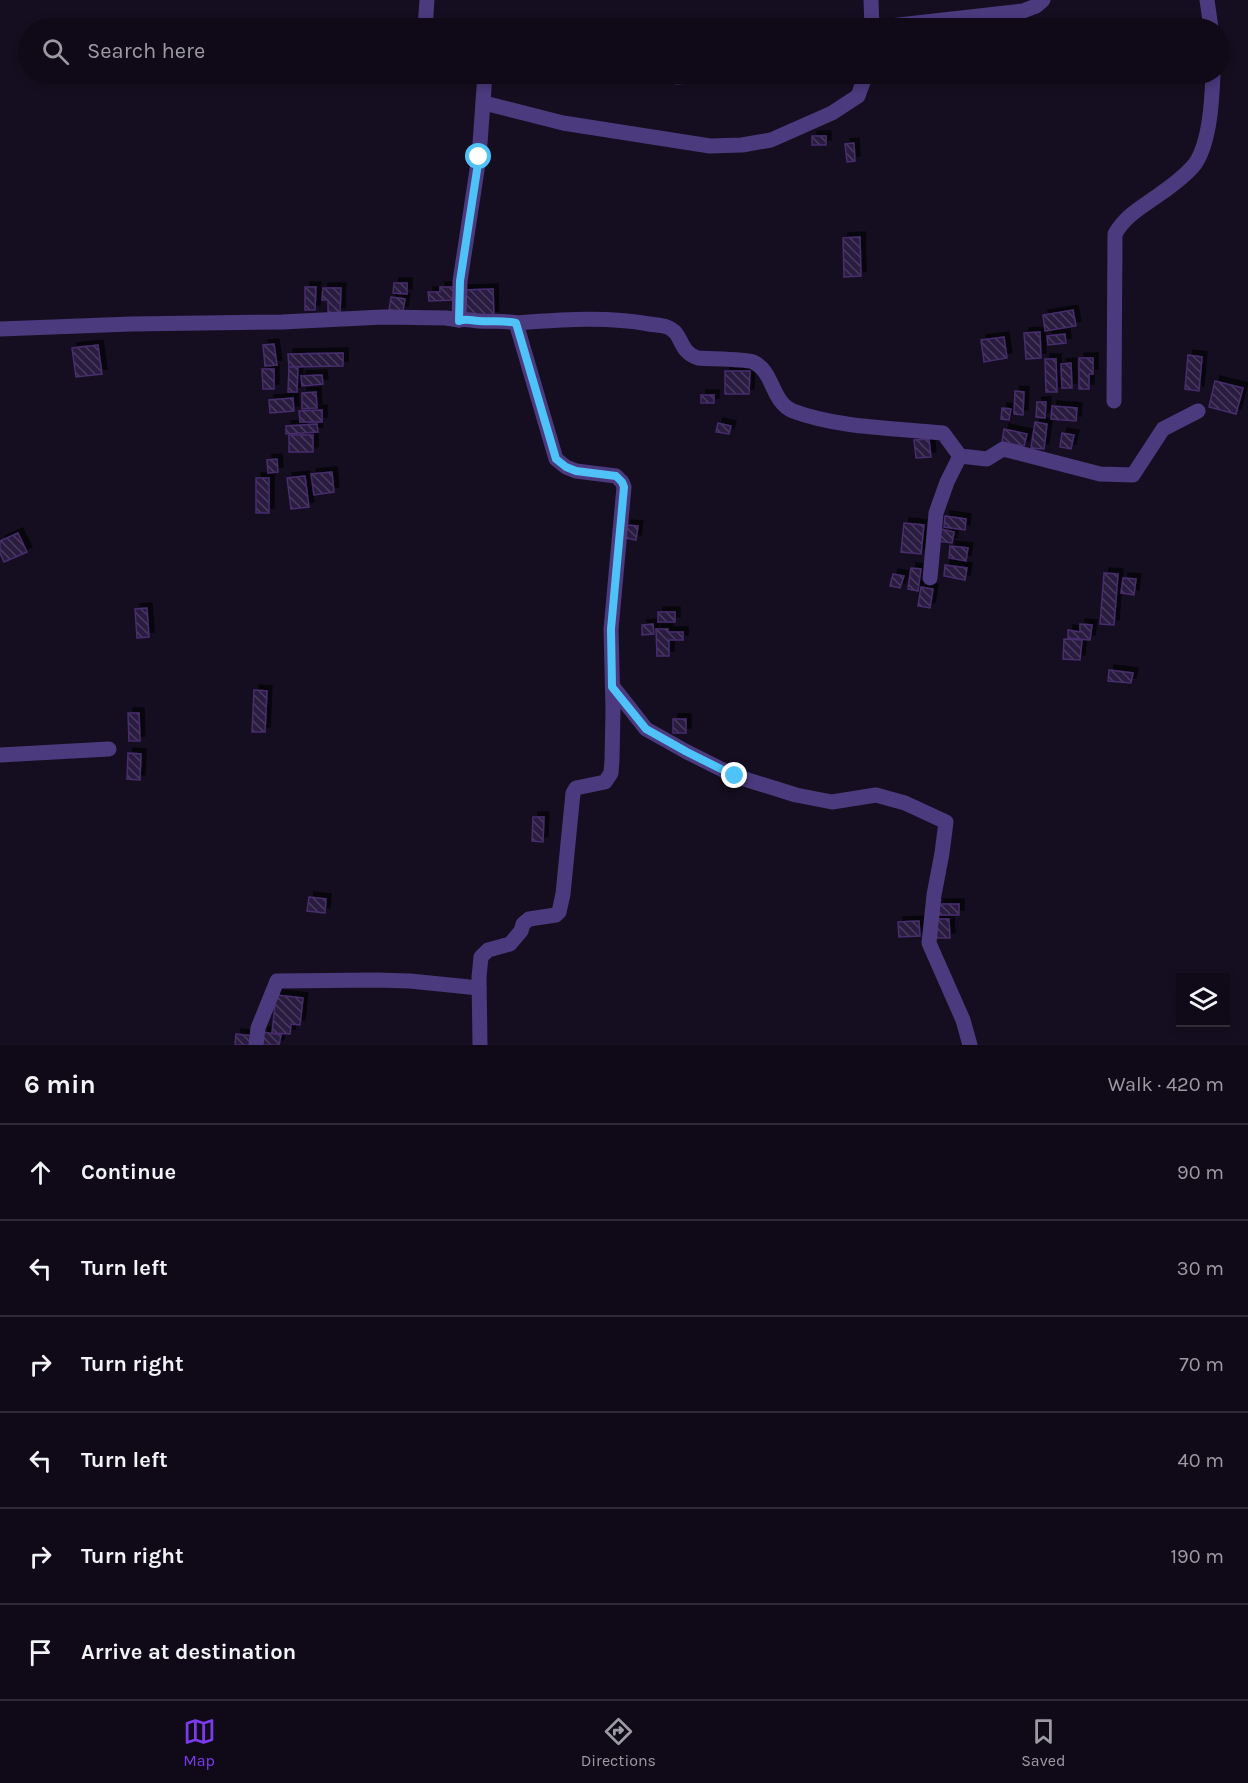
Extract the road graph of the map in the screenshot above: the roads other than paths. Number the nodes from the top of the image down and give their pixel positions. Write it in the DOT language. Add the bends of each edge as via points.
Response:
graph roads {
  1 [pos="427,0"];
  2 [pos="871,0"];
  3 [pos="1043,0"];
  4 [pos="1208,0"];
  5 [pos="426,18"];
  6 [pos="872,18"];
  7 [pos="961,18"];
  8 [pos="1210,18"];
  9 [pos="485,84"];
  10 [pos="862,84"];
  11 [pos="1213,84"];
  12 [pos="484,103"];
  13 [pos="459,321"];
  14 [pos="516,323"];
  15 [pos="0,329"];
  16 [pos="1114,400"];
  17 [pos="1198,411"];
  18 [pos="960,456"];
  19 [pos="930,578"];
  20 [pos="612,687"];
  21 [pos="109,749"];
  22 [pos="0,755"];
  23 [pos="479,988"];
  24 [pos="256,1045"];
  25 [pos="480,1045"];
  26 [pos="970,1045"];
  1 -- 5 [label="street"];
  2 -- 6 [label="street"];
  3 -- 7 [label="street" via="1023,11"];
  4 -- 8 [label="street"];
  9 -- 12 [label="street"];
  10 -- 12 [label="street" via="858,96 832,113 771,140 742,145 710,146 563,123"];
  11 -- 16 [label="street" via="1205,142 1194,164 1122,222 1115,234"];
  12 -- 13 [label="street" via="460,281"];
  13 -- 14 [label="street"];
  13 -- 15 [label="street" via="383,317"];
  14 -- 18 [label="street" via="630,320 667,327 675,331 690,355 753,362 790,410 828,422 943,433"];
  14 -- 20 [label="street" via="556,459 576,471 616,476 624,487 611,629"];
  17 -- 18 [label="street" via="1163,429 1133,475 1100,474 1003,449 987,459"];
  18 -- 19 [label="street" via="936,513"];
  20 -- 23 [label="street" via="610,773 605,782 580,787 573,793 562,907 556,915 529,919 510,944 484,953"];
  20 -- 26 [label="street" via="646,729 735,776 832,802 876,795 905,802 946,822 929,943"];
  21 -- 22 [label="street"];
  23 -- 24 [label="street" via="388,980 277,981 258,1028"];
  23 -- 25 [label="street"];
}
